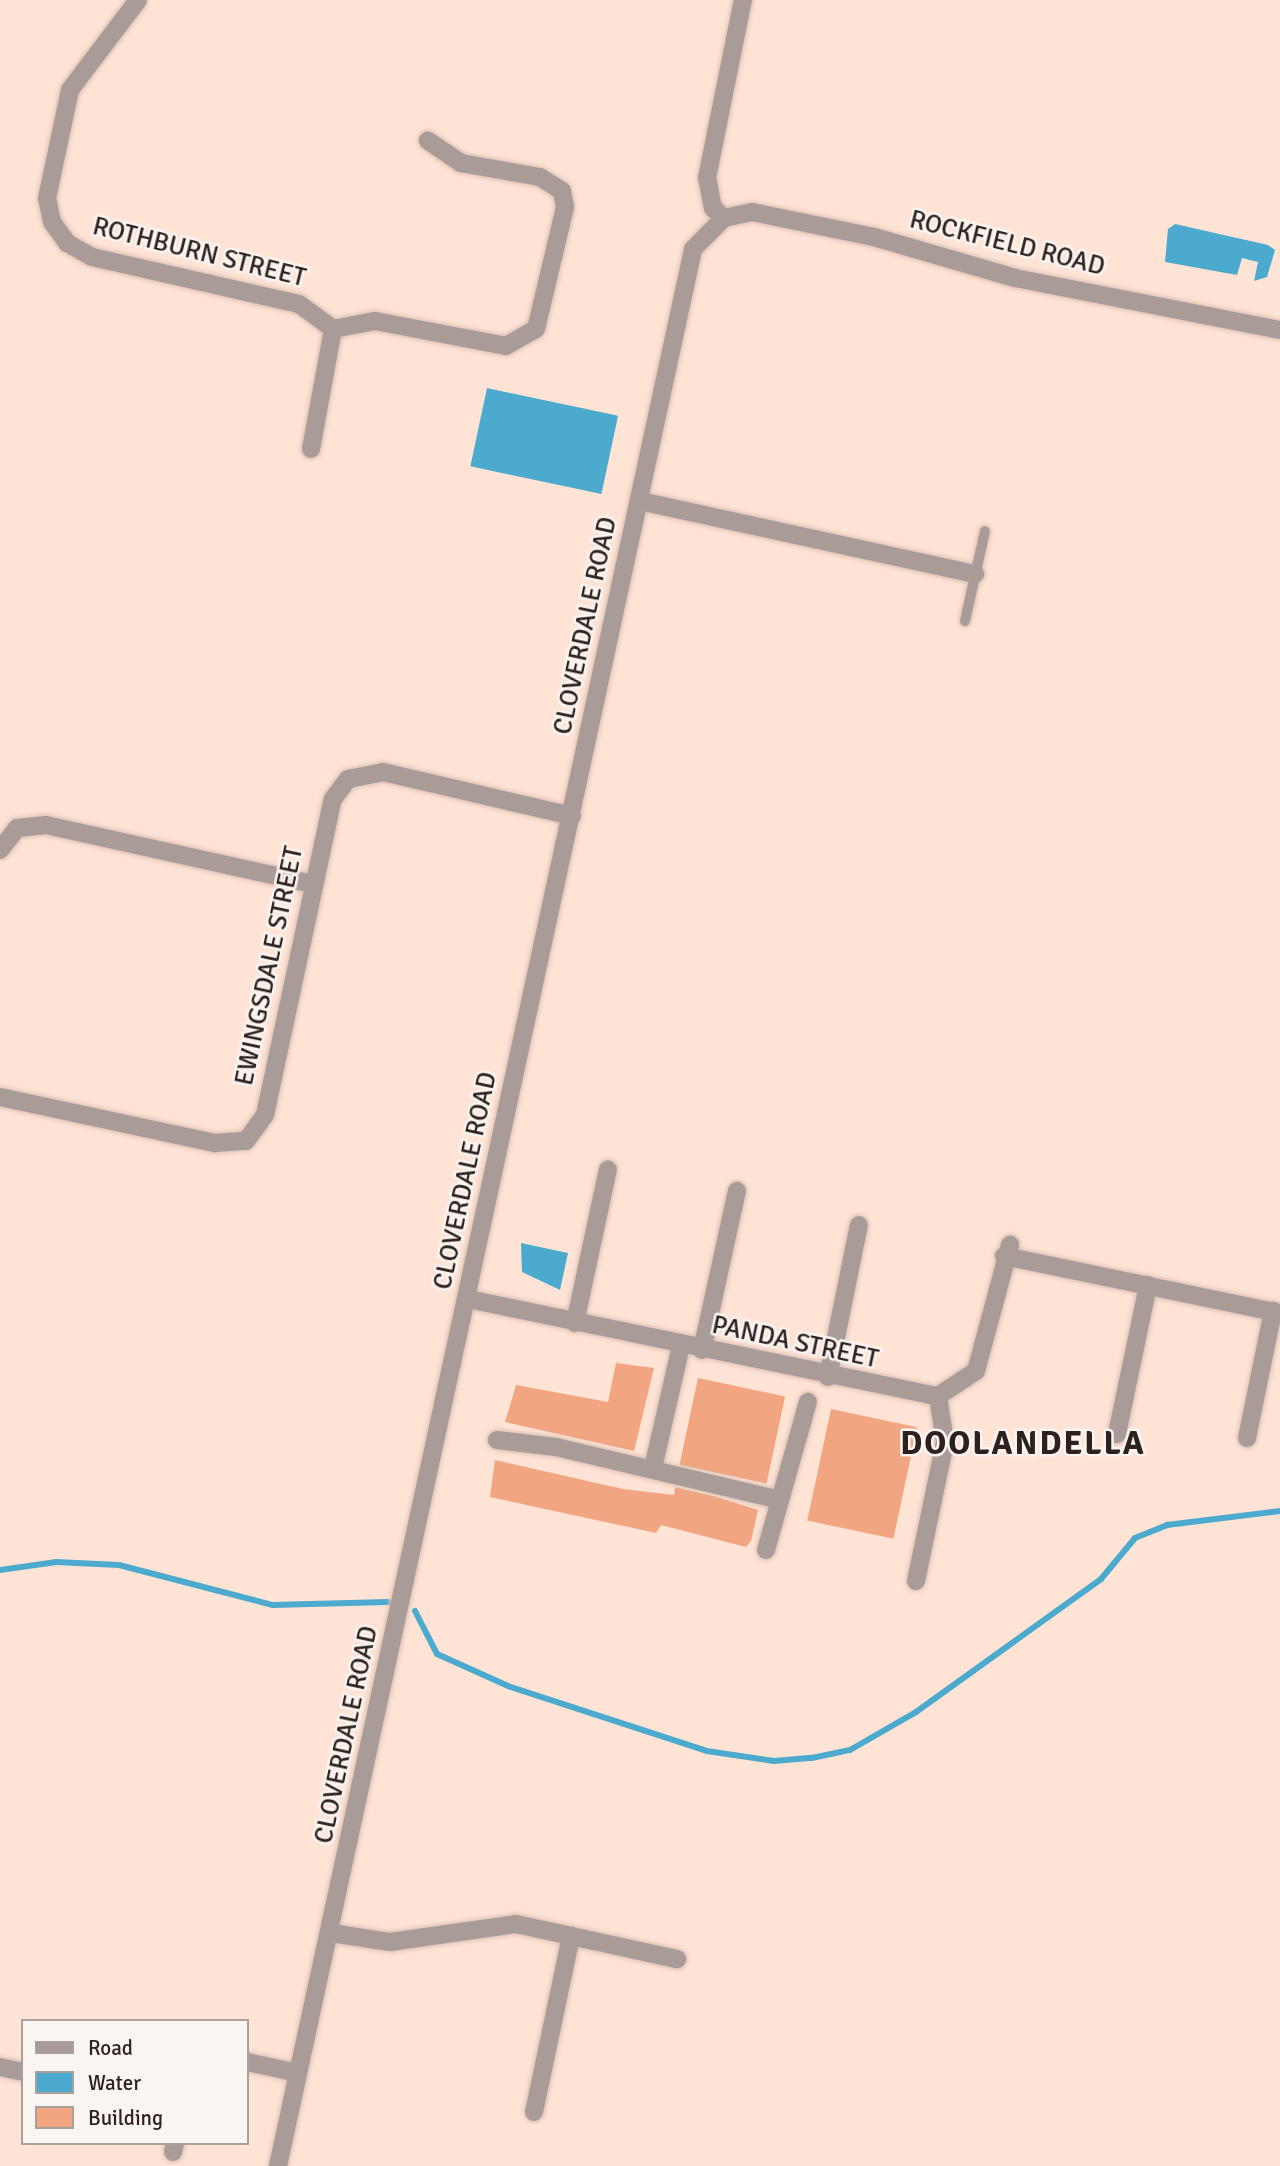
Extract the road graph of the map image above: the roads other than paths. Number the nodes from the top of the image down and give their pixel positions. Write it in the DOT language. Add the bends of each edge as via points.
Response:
graph roads {
  1 [pos="138,0"];
  2 [pos="743,0"];
  3 [pos="428,141"];
  4 [pos="724,218"];
  5 [pos="333,329"];
  6 [pos="1280,330"];
  7 [pos="311,449"];
  8 [pos="640,501"];
  9 [pos="985,531"];
  10 [pos="975,574"];
  11 [pos="965,621"];
  12 [pos="572,816"];
  13 [pos="0,850"];
  14 [pos="313,884"];
  15 [pos="0,1097"];
  16 [pos="608,1169"];
  17 [pos="737,1191"];
  18 [pos="859,1225"];
  19 [pos="1148,1286"];
  20 [pos="468,1300"];
  21 [pos="1276,1312"];
  22 [pos="575,1323"];
  23 [pos="681,1346"];
  24 [pos="702,1350"];
  25 [pos="828,1377"];
  26 [pos="938,1396"];
  27 [pos="808,1402"];
  28 [pos="1117,1434"];
  29 [pos="1247,1438"];
  30 [pos="497,1440"];
  31 [pos="653,1468"];
  32 [pos="776,1499"];
  33 [pos="766,1550"];
  34 [pos="916,1581"];
  35 [pos="331,1933"];
  36 [pos="571,1936"];
  37 [pos="677,1959"];
  38 [pos="248,2062"];
  39 [pos="0,2067"];
  40 [pos="21,2072"];
  41 [pos="298,2073"];
  42 [pos="534,2112"];
  43 [pos="278,2166"];
  1 -- 5 [label="street, ROTHBURN STREET" via="70,90 47,198 52,222 67,243 92,257 299,304"];
  2 -- 4 [label="street" via="707,177 713,208"];
  3 -- 5 [label="street" via="461,163 540,177 562,191 565,207 536,329 506,346 375,321"];
  4 -- 6 [label="street, ROCKFIELD ROAD" via="752,212 874,237 1014,278"];
  4 -- 8 [label="street, CLOVERDALE ROAD" via="701,235 688,266"];
  5 -- 7 [label="street"];
  8 -- 10 [label="street"];
  8 -- 12 [label="street, CLOVERDALE ROAD"];
  9 -- 10 [label="lane"];
  10 -- 11 [label="lane"];
  12 -- 14 [label="street, EWINGSDALE STREET" via="368,771 348,779 333,799"];
  12 -- 20 [label="street, CLOVERDALE ROAD"];
  13 -- 14 [label="street" via="17,828 46,825"];
  14 -- 15 [label="street, EWINGSDALE STREET" via="265,1115 246,1141 215,1143"];
  16 -- 22 [label="street"];
  17 -- 24 [label="street"];
  18 -- 25 [label="street"];
  19 -- 21 [label="street"];
  19 -- 26 [label="street" via="1007,1250 976,1371"];
  19 -- 28 [label="street"];
  20 -- 22 [label="street, PANDA STREET"];
  20 -- 35 [label="street, CLOVERDALE ROAD"];
  21 -- 29 [label="street"];
  22 -- 23 [label="street, PANDA STREET"];
  23 -- 24 [label="street, PANDA STREET"];
  23 -- 31 [label="street"];
  24 -- 25 [label="street, PANDA STREET"];
  25 -- 26 [label="street, PANDA STREET"];
  26 -- 34 [label="street" via="945,1442"];
  27 -- 32 [label="street" via="785,1488"];
  30 -- 31 [label="street"];
  31 -- 32 [label="street"];
  32 -- 33 [label="street"];
  35 -- 36 [label="street" via="390,1942 516,1924"];
  35 -- 41 [label="street, CLOVERDALE ROAD"];
  36 -- 37 [label="street"];
  36 -- 42 [label="street"];
  38 -- 41 [label="street"];
  39 -- 40 [label="street"];
  41 -- 43 [label="street, CLOVERDALE ROAD"];
}
